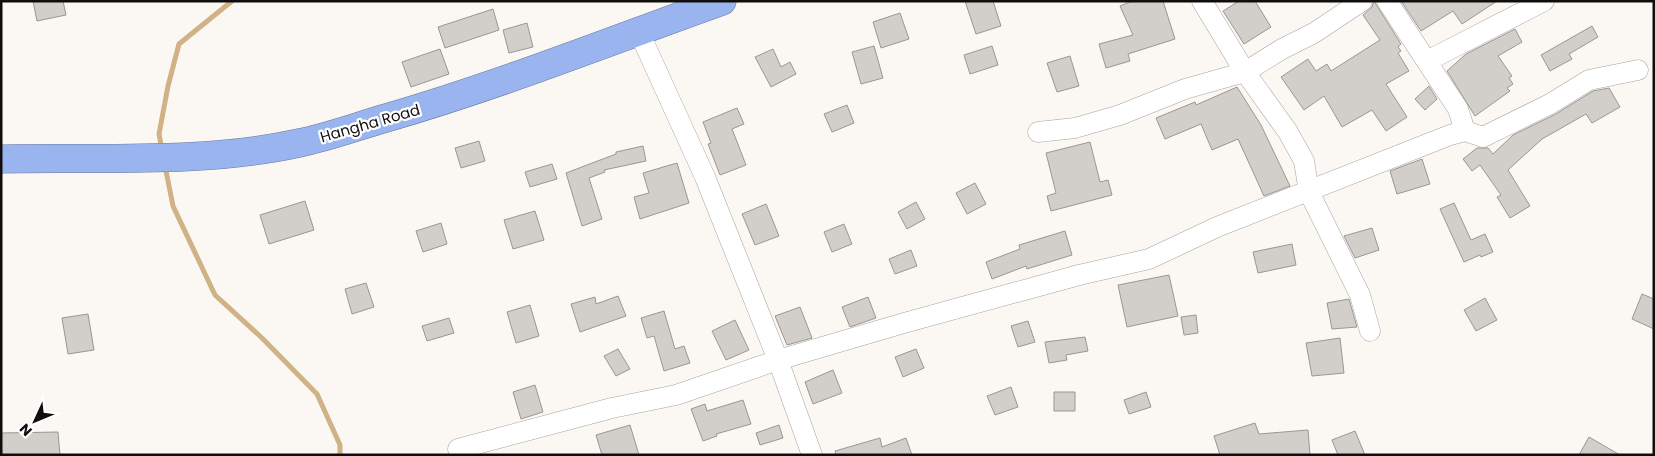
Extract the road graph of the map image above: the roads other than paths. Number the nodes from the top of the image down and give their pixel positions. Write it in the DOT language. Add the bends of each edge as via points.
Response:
graph roads {
  1 [pos="722,1"];
  2 [pos="1202,1"];
  3 [pos="1362,1"];
  4 [pos="1387,1"];
  5 [pos="1544,1"];
  6 [pos="638,32"];
  7 [pos="1427,61"];
  8 [pos="1638,70"];
  9 [pos="1245,72"];
  10 [pos="1465,131"];
  11 [pos="1038,132"];
  12 [pos="1,159"];
  13 [pos="1309,192"];
  14 [pos="1370,331"];
  15 [pos="778,360"];
  16 [pos="458,449"];
  17 [pos="812,455"];
  1 -- 6 [label="highway, Hangha Road"];
  2 -- 9 [label="street"];
  3 -- 9 [label="street" via="1314,34 1282,48"];
  4 -- 7 [label="street"];
  5 -- 7 [label="street"];
  6 -- 12 [label="highway, Hangha Road" via="451,99 300,143 191,156"];
  6 -- 15 [label="street" via="705,177"];
  7 -- 10 [label="street" via="1458,109"];
  8 -- 10 [label="street" via="1589,80 1550,104 1483,137"];
  9 -- 11 [label="street" via="1186,89 1120,115 1075,128"];
  9 -- 13 [label="street" via="1288,132 1304,161"];
  10 -- 13 [label="street"];
  13 -- 14 [label="street" via="1360,295"];
  13 -- 15 [label="street" via="1217,227 1149,259 1079,275"];
  15 -- 16 [label="street" via="676,395 612,408"];
  15 -- 17 [label="street"];
}
